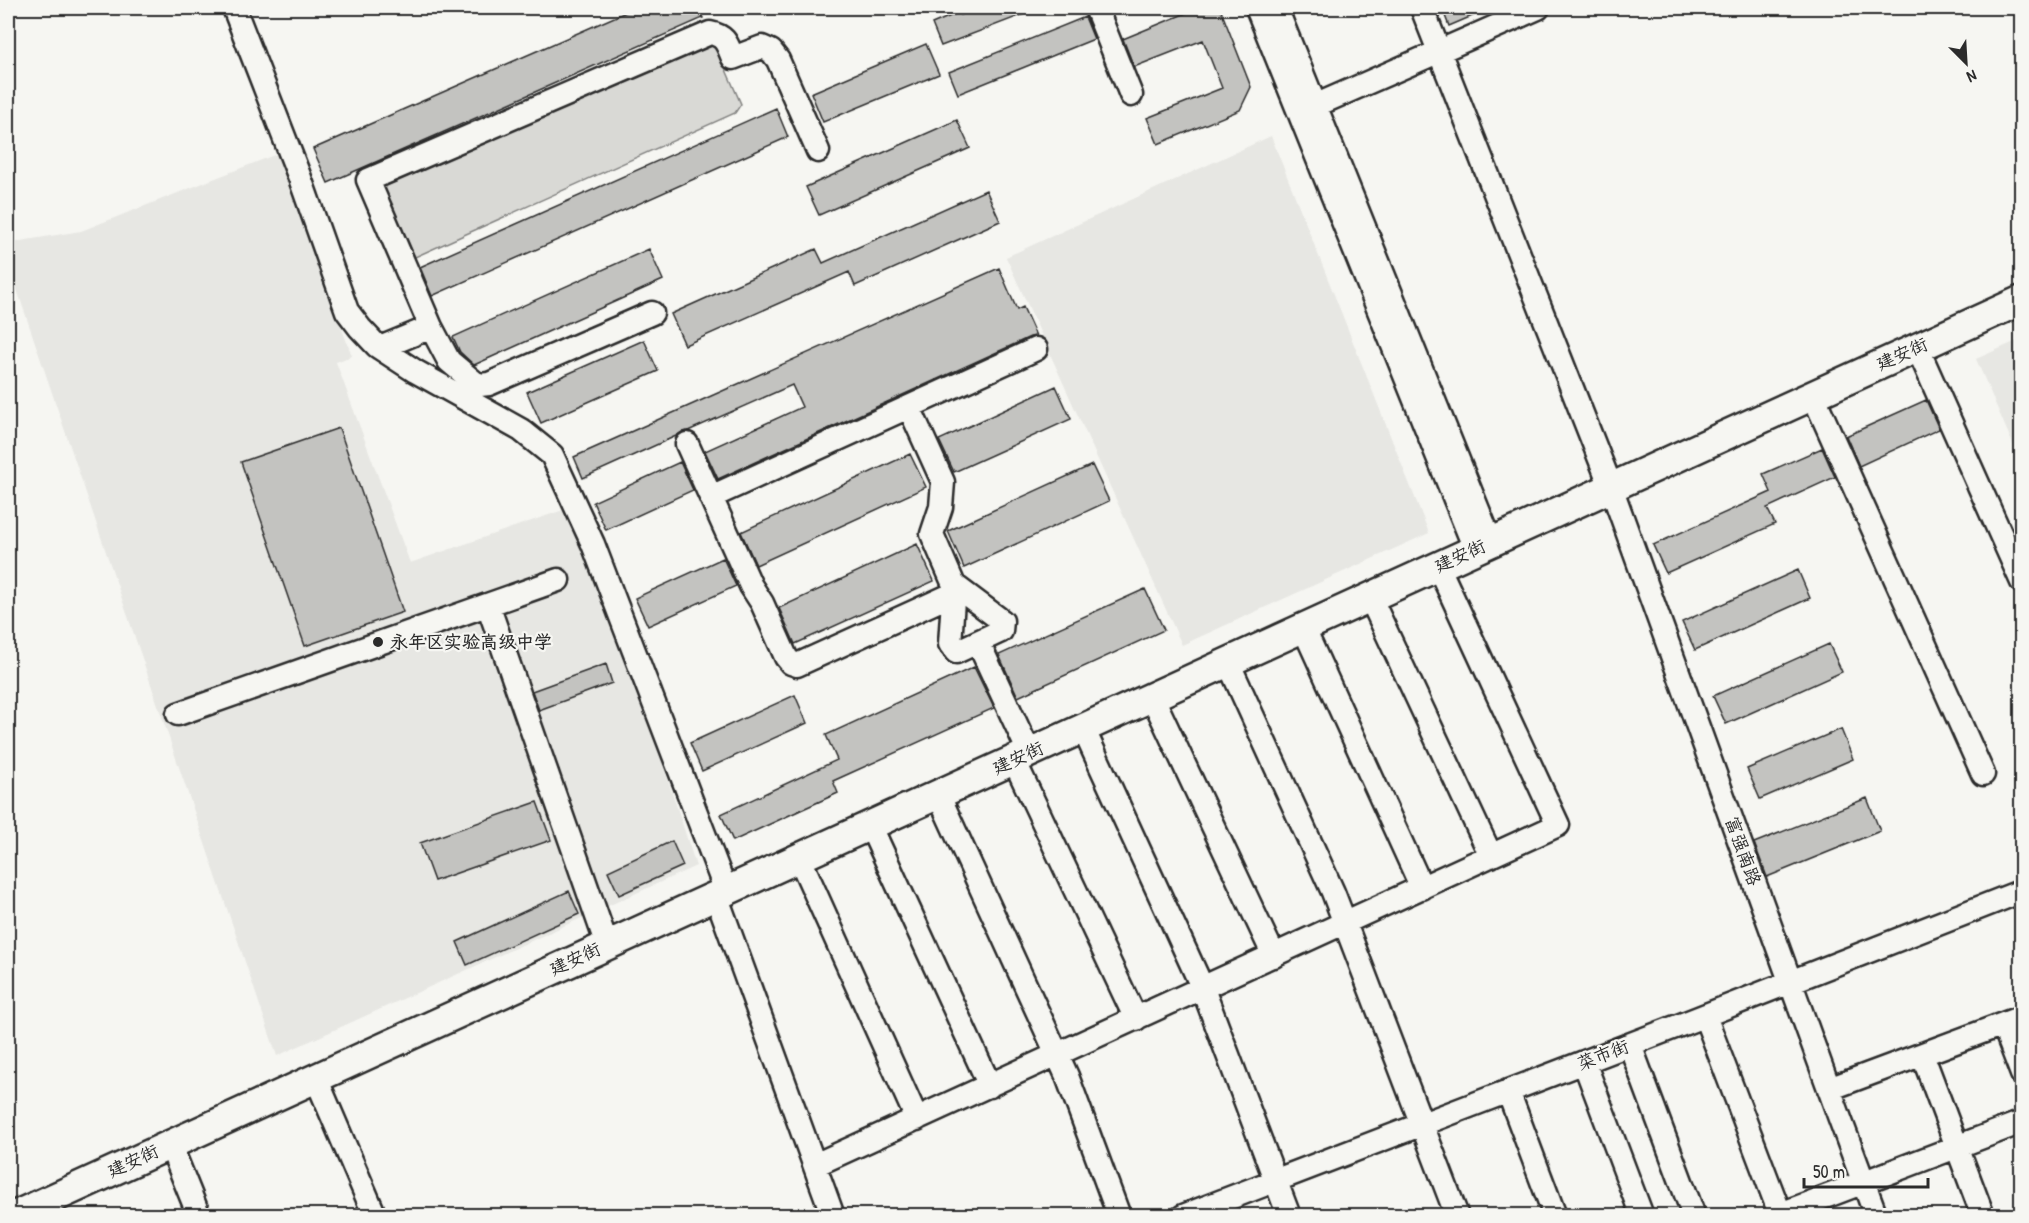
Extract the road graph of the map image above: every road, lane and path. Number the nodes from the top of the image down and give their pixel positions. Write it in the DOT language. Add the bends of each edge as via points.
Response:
graph roads {
  1 [pos="234,8"];
  2 [pos="1096,8"];
  3 [pos="1257,8"];
  4 [pos="1276,8"];
  5 [pos="1422,8"];
  6 [pos="1538,8"];
  7 [pos="1438,51"];
  8 [pos="1131,95"];
  9 [pos="1307,109"];
  10 [pos="818,151"];
  11 [pos="2022,300"];
  12 [pos="652,313"];
  13 [pos="431,327"];
  14 [pos="380,348"];
  15 [pos="1917,348"];
  16 [pos="1036,349"];
  17 [pos="1813,394"];
  18 [pos="909,407"];
  19 [pos="687,444"];
  20 [pos="1611,487"];
  21 [pos="711,497"];
  22 [pos="1483,545"];
  23 [pos="1438,566"];
  24 [pos="558,580"];
  25 [pos="2022,582"];
  26 [pos="954,590"];
  27 [pos="1370,597"];
  28 [pos="488,605"];
  29 [pos="1303,627"];
  30 [pos="978,642"];
  31 [pos="1228,662"];
  32 [pos="1152,696"];
  33 [pos="178,714"];
  34 [pos="1083,728"];
  35 [pos="1021,756"];
  36 [pos="1983,774"];
  37 [pos="938,794"];
  38 [pos="870,825"];
  39 [pos="1491,856"];
  40 [pos="799,857"];
  41 [pos="1422,888"];
  42 [pos="2022,891"];
  43 [pos="721,893"];
  44 [pos="1345,923"];
  45 [pos="608,945"];
  46 [pos="1274,956"];
  47 [pos="1790,982"];
  48 [pos="1203,988"];
  49 [pos="1705,1016"];
  50 [pos="1136,1019"];
  51 [pos="2012,1020"];
  52 [pos="1629,1045"];
  53 [pos="1058,1055"];
  54 [pos="1584,1062"];
  55 [pos="1927,1067"];
  56 [pos="2022,1074"];
  57 [pos="316,1078"];
  58 [pos="990,1086"];
  59 [pos="1829,1089"];
  60 [pos="1508,1091"];
  61 [pos="917,1119"];
  62 [pos="2022,1122"];
  63 [pos="1422,1124"];
  64 [pos="170,1144"];
  65 [pos="1957,1147"];
  66 [pos="815,1165"];
  67 [pos="1275,1180"];
  68 [pos="1864,1182"];
  69 [pos="14,1215"];
  70 [pos="199,1215"];
  71 [pos="375,1215"];
  72 [pos="833,1215"];
  73 [pos="1119,1215"];
  74 [pos="1183,1215"];
  75 [pos="1289,1215"];
  76 [pos="1457,1215"];
  77 [pos="1556,1215"];
  78 [pos="1642,1215"];
  79 [pos="1694,1215"];
  80 [pos="1779,1215"];
  81 [pos="1876,1215"];
  82 [pos="1983,1215"];
  1 -- 14 [label="street" via="348,311"];
  2 -- 8 [label="street"];
  3 -- 9 [label="street"];
  4 -- 9 [label="street"];
  5 -- 7 [label="street, 富强南路"];
  6 -- 7 [label="street"];
  7 -- 9 [label="street"];
  7 -- 20 [label="street, 富强南路"];
  9 -- 22 [label="street"];
  10 -- 13 [label="street" via="771,51 762,47 733,58 720,35 710,33 368,180"];
  11 -- 15 [label="main road, 建安街"];
  12 -- 13 [label="street" via="480,385 449,361"];
  13 -- 14 [label="street"];
  14 -- 43 [label="street" via="521,430 552,455 593,544"];
  15 -- 17 [label="main road, 建安街"];
  15 -- 25 [label="street"];
  16 -- 18 [label="street"];
  17 -- 20 [label="main road, 建安街"];
  17 -- 36 [label="street"];
  18 -- 21 [label="street"];
  18 -- 26 [label="street" via="943,482 932,534"];
  19 -- 21 [label="street"];
  20 -- 22 [label="main road, 建安街"];
  20 -- 47 [label="street, 富强南路"];
  21 -- 26 [label="street" via="791,663 797,665"];
  22 -- 23 [label="main road, 建安街"];
  23 -- 27 [label="main road, 建安街"];
  23 -- 39 [label="street" via="1558,825"];
  24 -- 28 [label="street"];
  26 -- 30 [label="street" via="950,644 956,652"];
  26 -- 30 [label="street" via="1002,621 1001,632"];
  27 -- 29 [label="main road, 建安街"];
  27 -- 39 [label="street"];
  28 -- 33 [label="street"];
  28 -- 45 [label="street"];
  29 -- 31 [label="main road, 建安街"];
  29 -- 41 [label="street"];
  30 -- 35 [label="street"];
  31 -- 32 [label="main road, 建安街"];
  31 -- 44 [label="street"];
  32 -- 34 [label="main road, 建安街"];
  32 -- 46 [label="street"];
  34 -- 35 [label="main road, 建安街"];
  34 -- 48 [label="street"];
  35 -- 37 [label="main road, 建安街"];
  35 -- 50 [label="street"];
  37 -- 38 [label="main road, 建安街"];
  37 -- 53 [label="street"];
  38 -- 40 [label="main road, 建安街"];
  38 -- 58 [label="street"];
  39 -- 41 [label="street"];
  40 -- 43 [label="main road, 建安街"];
  40 -- 61 [label="street"];
  41 -- 44 [label="street"];
  42 -- 47 [label="street, 菜市街"];
  43 -- 45 [label="main road, 建安街"];
  43 -- 66 [label="street"];
  44 -- 46 [label="street"];
  44 -- 63 [label="street"];
  45 -- 57 [label="main road, 建安街"];
  46 -- 48 [label="street"];
  47 -- 49 [label="street, 菜市街"];
  47 -- 59 [label="street, 富强南路"];
  48 -- 50 [label="street"];
  48 -- 67 [label="street"];
  49 -- 52 [label="street, 菜市街"];
  49 -- 80 [label="street"];
  50 -- 53 [label="street"];
  51 -- 56 [label="street"];
  51 -- 59 [label="street"];
  52 -- 54 [label="street, 菜市街"];
  52 -- 79 [label="street"];
  53 -- 58 [label="street"];
  53 -- 73 [label="street"];
  54 -- 60 [label="street, 菜市街"];
  54 -- 78 [label="street"];
  55 -- 65 [label="street"];
  57 -- 64 [label="main road, 建安街"];
  57 -- 71 [label="street"];
  58 -- 61 [label="street"];
  59 -- 68 [label="street, 富强南路"];
  60 -- 63 [label="street, 菜市街"];
  60 -- 77 [label="street"];
  61 -- 66 [label="street"];
  62 -- 65 [label="street"];
  63 -- 67 [label="street, 菜市街"];
  63 -- 76 [label="street"];
  64 -- 69 [label="main road, 建安街"];
  64 -- 70 [label="street"];
  65 -- 68 [label="street"];
  65 -- 82 [label="street"];
  66 -- 72 [label="street"];
  67 -- 74 [label="street, 菜市街"];
  67 -- 75 [label="street"];
  68 -- 80 [label="street"];
  68 -- 81 [label="street, 富强南路"];
}
